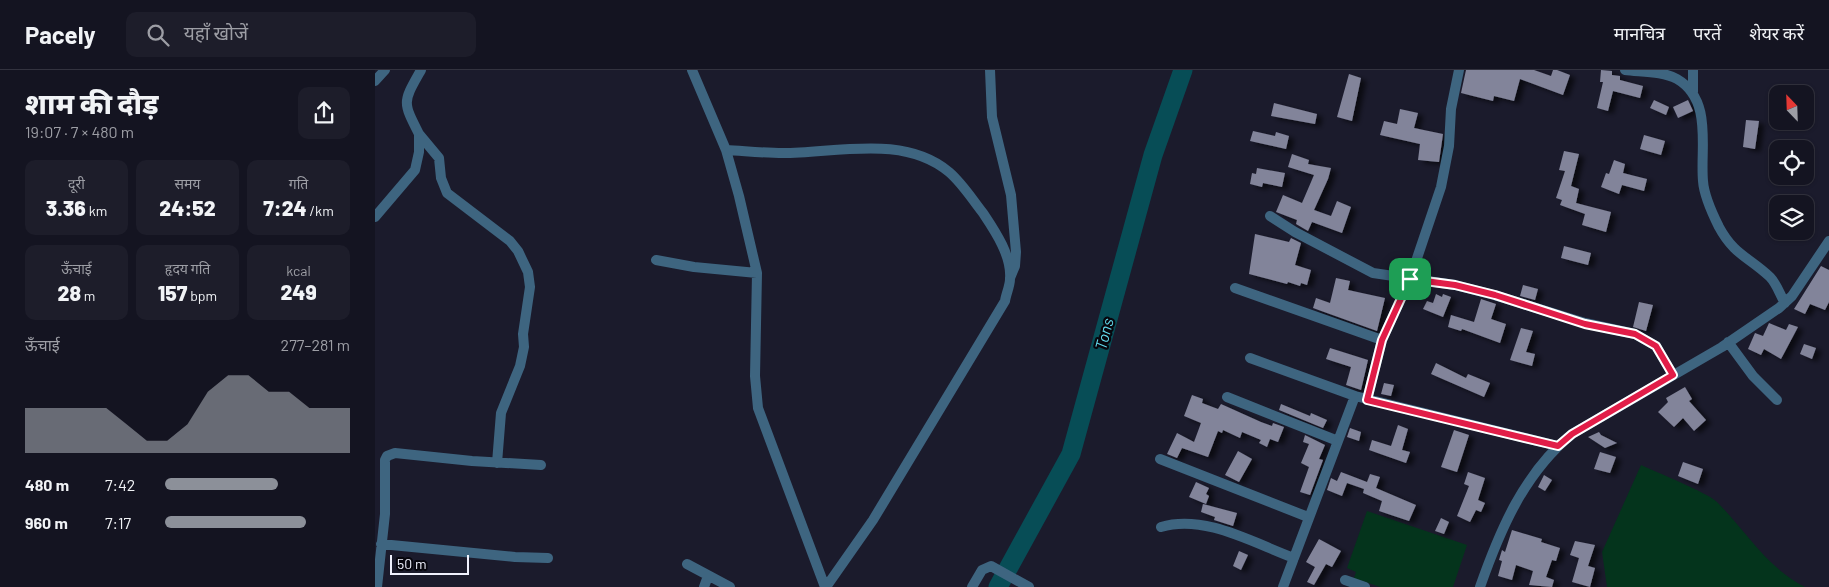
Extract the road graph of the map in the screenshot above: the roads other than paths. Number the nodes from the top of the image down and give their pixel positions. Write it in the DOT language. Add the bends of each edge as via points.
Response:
graph roads {
  1 [pos="385,70"];
  2 [pos="421,70"];
  3 [pos="692,70"];
  4 [pos="990,70"];
  5 [pos="1459,70"];
  6 [pos="1625,70"];
  7 [pos="1693,70"];
  8 [pos="375,81"];
  9 [pos="1693,92"];
  10 [pos="419,134"];
  11 [pos="726,150"];
  12 [pos="1270,216"];
  13 [pos="375,217"];
  14 [pos="1829,241"];
  15 [pos="656,260"];
  16 [pos="757,273"];
  17 [pos="1010,278"];
  18 [pos="1410,279"];
  19 [pos="1235,288"];
  20 [pos="1785,304"];
  21 [pos="1382,340"];
  22 [pos="1728,342"];
  23 [pos="1250,358"];
  24 [pos="1673,375"];
  25 [pos="1355,396"];
  26 [pos="1227,397"];
  27 [pos="1367,400"];
  28 [pos="1777,400"];
  29 [pos="1338,441"];
  30 [pos="1558,446"];
  31 [pos="1160,459"];
  32 [pos="497,463"];
  33 [pos="541,465"];
  34 [pos="1308,517"];
  35 [pos="1161,527"];
  36 [pos="381,544"];
  37 [pos="548,558"];
  38 [pos="1294,558"];
  39 [pos="687,564"];
  40 [pos="708,576"];
  41 [pos="1345,580"];
  42 [pos="377,587"];
  43 [pos="704,587"];
  44 [pos="729,587"];
  45 [pos="826,587"];
  46 [pos="972,587"];
  47 [pos="1029,587"];
  48 [pos="1283,587"];
  49 [pos="1365,587"];
  50 [pos="1480,587"];
  1 -- 8 [label="street"];
  2 -- 10 [label="street" via="405,102"];
  3 -- 11 [label="street"];
  4 -- 17 [label="street" via="992,117 1011,195 1016,252"];
  5 -- 18 [label="street" via="1441,187"];
  6 -- 9 [label="street" via="1669,76"];
  7 -- 9 [label="street"];
  9 -- 20 [label="street" via="1703,128 1705,194 1731,248 1769,277"];
  10 -- 13 [label="street" via="415,170"];
  10 -- 32 [label="street" via="439,158 441,178 447,193 510,241 528,272 530,287 524,347 501,413"];
  11 -- 16 [label="street"];
  11 -- 17 [label="street" via="781,153 862,148 898,150 925,158 949,172 985,217 1005,252"];
  12 -- 18 [label="street" via="1373,274"];
  14 -- 20 [label="street"];
  15 -- 16 [label="street"];
  16 -- 45 [label="street" via="755,376 758,408"];
  17 -- 45 [label="street" via="1005,301 996,318 873,520"];
  18 -- 21 [label="street"];
  18 -- 24 [label="street" via="1455,285 1585,324 1635,334 1656,346"];
  19 -- 21 [label="street"];
  20 -- 22 [label="street"];
  21 -- 27 [label="street"];
  22 -- 24 [label="street"];
  22 -- 28 [label="street" via="1753,376"];
  23 -- 25 [label="street"];
  24 -- 30 [label="street" via="1572,434"];
  25 -- 27 [label="street"];
  25 -- 29 [label="street"];
  26 -- 29 [label="street"];
  27 -- 30 [label="street"];
  29 -- 34 [label="street"];
  30 -- 50 [label="street" via="1511,511"];
  31 -- 34 [label="street"];
  32 -- 33 [label="street"];
  32 -- 36 [label="street" via="395,453 387,456"];
  34 -- 38 [label="street"];
  35 -- 38 [label="street" via="1192,524 1238,536"];
  36 -- 37 [label="street"];
  36 -- 42 [label="street"];
  38 -- 48 [label="street"];
  39 -- 40 [label="street"];
  40 -- 43 [label="street"];
  40 -- 44 [label="street"];
  41 -- 49 [label="street"];
  46 -- 47 [label="street" via="987,567 996,568"];
}
